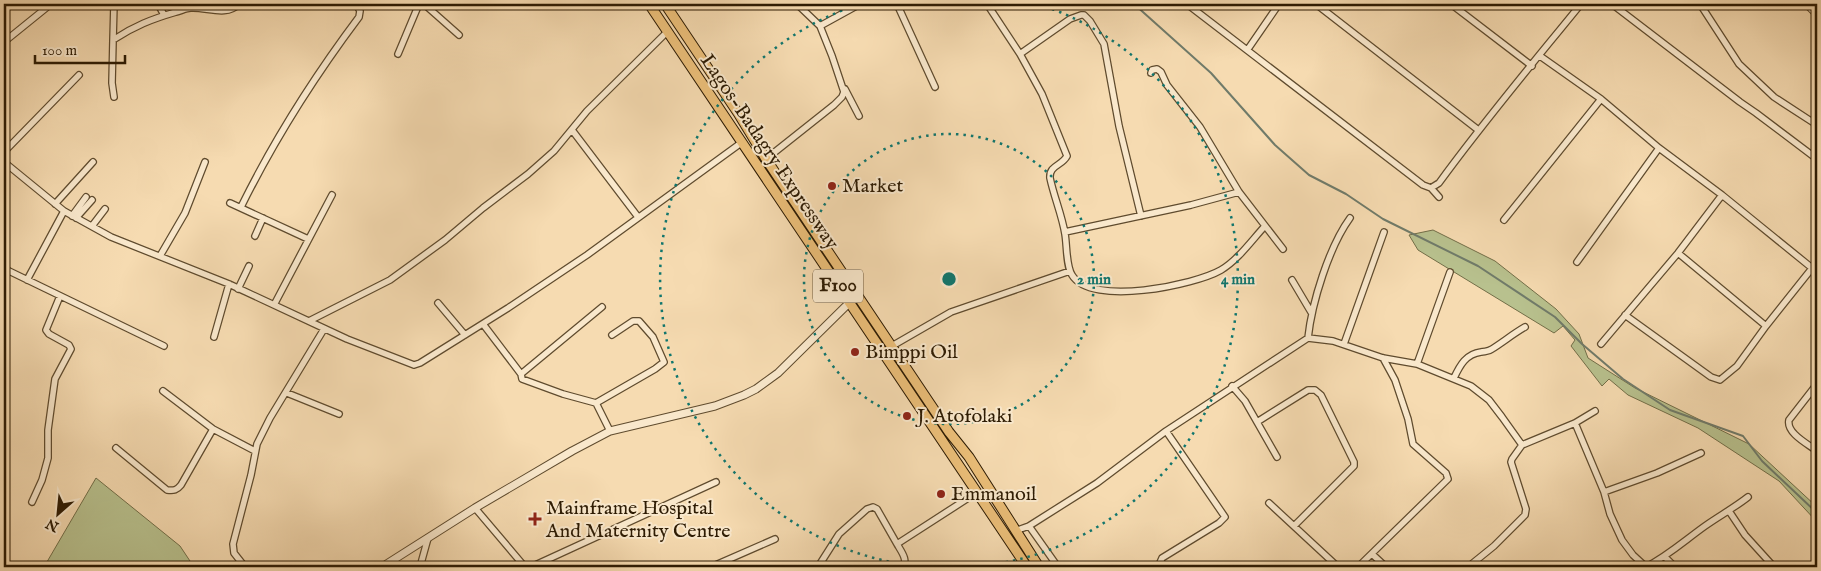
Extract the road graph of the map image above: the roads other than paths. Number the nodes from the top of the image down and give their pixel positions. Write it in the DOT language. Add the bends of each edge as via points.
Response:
graph roads {
  1 [pos="51,4"];
  2 [pos="114,4"];
  3 [pos="158,4"];
  4 [pos="239,4"];
  5 [pos="356,4"];
  6 [pos="419,4"];
  7 [pos="424,4"];
  8 [pos="649,4"];
  9 [pos="664,4"];
  10 [pos="798,4"];
  11 [pos="860,4"];
  12 [pos="897,4"];
  13 [pos="987,4"];
  14 [pos="1187,4"];
  15 [pos="1279,4"];
  16 [pos="1316,4"];
  17 [pos="1451,4"];
  18 [pos="1581,4"];
  19 [pos="1612,4"];
  20 [pos="1700,4"];
  21 [pos="1808,4"];
  22 [pos="1817,14"];
  23 [pos="164,15"];
  24 [pos="820,26"];
  25 [pos="667,32"];
  26 [pos="459,35"];
  27 [pos="113,40"];
  28 [pos="4,42"];
  29 [pos="1248,49"];
  30 [pos="398,54"];
  31 [pos="1020,54"];
  32 [pos="1540,56"];
  33 [pos="1532,66"];
  34 [pos="1151,73"];
  35 [pos="79,74"];
  36 [pos="842,85"];
  37 [pos="935,87"];
  38 [pos="114,97"];
  39 [pos="1601,99"];
  40 [pos="738,113"];
  41 [pos="859,116"];
  42 [pos="728,123"];
  43 [pos="1817,124"];
  44 [pos="572,130"];
  45 [pos="1477,130"];
  46 [pos="742,143"];
  47 [pos="1659,148"];
  48 [pos="4,152"];
  49 [pos="766,159"];
  50 [pos="1817,159"];
  51 [pos="93,162"];
  52 [pos="205,162"];
  53 [pos="4,164"];
  54 [pos="1430,188"];
  55 [pos="1239,192"];
  56 [pos="332,195"];
  57 [pos="1722,195"];
  58 [pos="1439,197"];
  59 [pos="89,198"];
  60 [pos="230,203"];
  61 [pos="55,204"];
  62 [pos="241,208"];
  63 [pos="105,209"];
  64 [pos="64,212"];
  65 [pos="1141,216"];
  66 [pos="74,217"];
  67 [pos="638,217"];
  68 [pos="263,218"];
  69 [pos="1350,218"];
  70 [pos="1504,220"];
  71 [pos="92,226"];
  72 [pos="1265,226"];
  73 [pos="1065,232"];
  74 [pos="1384,232"];
  75 [pos="255,236"];
  76 [pos="308,239"];
  77 [pos="1283,249"];
  78 [pos="1678,252"];
  79 [pos="160,256"];
  80 [pos="1577,262"];
  81 [pos="1817,262"];
  82 [pos="249,266"];
  83 [pos="1812,268"];
  84 [pos="4,270"];
  85 [pos="1070,271"];
  86 [pos="1450,272"];
  87 [pos="27,280"];
  88 [pos="1292,280"];
  89 [pos="228,284"];
  90 [pos="238,289"];
  91 [pos="60,296"];
  92 [pos="438,303"];
  93 [pos="849,303"];
  94 [pos="274,305"];
  95 [pos="602,307"];
  96 [pos="1311,312"];
  97 [pos="1625,315"];
  98 [pos="308,322"];
  99 [pos="482,324"];
  100 [pos="1766,326"];
  101 [pos="1525,327"];
  102 [pos="324,329"];
  103 [pos="465,334"];
  104 [pos="612,335"];
  105 [pos="214,337"];
  106 [pos="1308,338"];
  107 [pos="1344,344"];
  108 [pos="1601,344"];
  109 [pos="164,346"];
  110 [pos="892,346"];
  111 [pos="1383,358"];
  112 [pos="1417,364"];
  113 [pos="520,374"];
  114 [pos="1454,378"];
  115 [pos="1817,384"];
  116 [pos="1232,386"];
  117 [pos="162,391"];
  118 [pos="287,393"];
  119 [pos="596,403"];
  120 [pos="1595,411"];
  121 [pos="339,414"];
  122 [pos="1257,422"];
  123 [pos="1575,423"];
  124 [pos="214,429"];
  125 [pos="610,431"];
  126 [pos="1166,431"];
  127 [pos="1522,445"];
  128 [pos="116,448"];
  129 [pos="255,451"];
  130 [pos="1817,451"];
  131 [pos="1701,453"];
  132 [pos="1277,456"];
  133 [pos="969,457"];
  134 [pos="957,463"];
  135 [pos="716,482"];
  136 [pos="1604,492"];
  137 [pos="976,493"];
  138 [pos="1748,497"];
  139 [pos="32,502"];
  140 [pos="1269,503"];
  141 [pos="475,508"];
  142 [pos="1729,511"];
  143 [pos="1029,526"];
  144 [pos="1294,526"];
  145 [pos="1015,531"];
  146 [pos="428,538"];
  147 [pos="774,539"];
  148 [pos="897,544"];
  149 [pos="1372,554"];
  150 [pos="1665,557"];
  151 [pos="245,567"];
  152 [pos="382,567"];
  153 [pos="420,567"];
  154 [pos="525,567"];
  155 [pos="531,567"];
  156 [pos="712,567"];
  157 [pos="818,567"];
  158 [pos="902,567"];
  159 [pos="1027,567"];
  160 [pos="1040,567"];
  161 [pos="1058,567"];
  162 [pos="1158,567"];
  163 [pos="1338,567"];
  164 [pos="1358,567"];
  165 [pos="1386,567"];
  166 [pos="1468,567"];
  167 [pos="1646,567"];
  168 [pos="1674,567"];
  169 [pos="1774,567"];
  1 -- 28 [label="street"];
  2 -- 27 [label="street"];
  3 -- 23 [label="street"];
  4 -- 23 [label="street" via="229,10 191,8"];
  5 -- 62 [label="street" via="359,17 304,94 263,163"];
  6 -- 30 [label="street"];
  7 -- 26 [label="street"];
  8 -- 25 [label="highway, Lagos-Badagry Expressway / F100"];
  9 -- 40 [label="highway, Lagos-Badagry Expressway / F100"];
  10 -- 24 [label="street"];
  11 -- 24 [label="street"];
  12 -- 37 [label="street"];
  13 -- 31 [label="street"];
  14 -- 29 [label="street"];
  15 -- 29 [label="street"];
  16 -- 45 [label="street"];
  17 -- 33 [label="street"];
  18 -- 32 [label="street"];
  19 -- 50 [label="street"];
  20 -- 43 [label="street" via="1739,64 1774,97"];
  21 -- 22 [label="street"];
  23 -- 27 [label="street" via="133,27"];
  24 -- 36 [label="street"];
  25 -- 42 [label="highway, Lagos-Badagry Expressway / F100"];
  25 -- 44 [label="street"];
  27 -- 38 [label="street"];
  29 -- 54 [label="street"];
  31 -- 65 [label="street" via="1077,16 1084,15 1090,21 1104,44 1119,126"];
  31 -- 73 [label="street" via="1042,94 1067,156 1050,172"];
  32 -- 33 [label="street"];
  32 -- 39 [label="street"];
  33 -- 45 [label="street"];
  34 -- 55 [label="street" via="1157,69 1161,72 1167,85 1200,127"];
  35 -- 48 [label="street"];
  36 -- 41 [label="street"];
  36 -- 49 [label="street" via="844,92 834,105"];
  39 -- 47 [label="street"];
  39 -- 70 [label="street"];
  40 -- 42 [label="highway"];
  40 -- 49 [label="highway, Lagos-Badagry Expressway / F100"];
  42 -- 46 [label="highway, Lagos-Badagry Expressway / F100"];
  44 -- 67 [label="street"];
  44 -- 98 [label="street" via="528,174 390,280"];
  45 -- 54 [label="street" via="1438,183"];
  46 -- 67 [label="street"];
  46 -- 93 [label="highway, Lagos-Badagry Expressway / F100"];
  47 -- 57 [label="street"];
  47 -- 80 [label="street"];
  49 -- 110 [label="highway, Lagos-Badagry Expressway / F100"];
  51 -- 61 [label="street"];
  52 -- 79 [label="street" via="185,213"];
  53 -- 61 [label="street"];
  54 -- 58 [label="street"];
  55 -- 65 [label="street"];
  55 -- 72 [label="street"];
  56 -- 76 [label="street"];
  57 -- 78 [label="street"];
  57 -- 83 [label="street"];
  59 -- 66 [label="street"];
  60 -- 62 [label="street"];
  61 -- 64 [label="street"];
  62 -- 68 [label="street"];
  63 -- 71 [label="street"];
  64 -- 66 [label="street"];
  64 -- 87 [label="street"];
  65 -- 73 [label="street"];
  66 -- 71 [label="street"];
  67 -- 99 [label="street"];
  68 -- 75 [label="street"];
  68 -- 76 [label="street"];
  69 -- 96 [label="street" via="1340,232"];
  71 -- 79 [label="street"];
  72 -- 77 [label="street"];
  72 -- 85 [label="street" via="1223,268 1204,277 1166,286 1134,291 1100,290 1084,286"];
  73 -- 85 [label="street"];
  74 -- 107 [label="street"];
  76 -- 94 [label="street"];
  78 -- 97 [label="street"];
  78 -- 100 [label="street"];
  79 -- 89 [label="street"];
  81 -- 83 [label="street"];
  82 -- 90 [label="street"];
  83 -- 100 [label="street"];
  84 -- 87 [label="street"];
  85 -- 110 [label="street" via="951,312"];
  86 -- 112 [label="street"];
  87 -- 91 [label="street"];
  88 -- 96 [label="street"];
  89 -- 90 [label="street"];
  89 -- 105 [label="street"];
  90 -- 94 [label="street"];
  91 -- 109 [label="street"];
  91 -- 139 [label="street" via="46,330 71,349 55,379 48,458"];
  92 -- 103 [label="street"];
  93 -- 125 [label="street" via="778,373 744,395 715,406"];
  93 -- 134 [label="highway, Lagos-Badagry Expressway / F100"];
  94 -- 98 [label="street"];
  95 -- 113 [label="street"];
  96 -- 106 [label="street"];
  97 -- 100 [label="street" via="1711,377 1720,380 1737,366"];
  97 -- 108 [label="street"];
  98 -- 102 [label="street"];
  99 -- 103 [label="street"];
  99 -- 113 [label="street"];
  101 -- 114 [label="street" via="1488,351 1470,355"];
  102 -- 103 [label="street" via="414,365"];
  102 -- 118 [label="street"];
  104 -- 119 [label="street" via="633,321 639,321 653,337 664,362"];
  106 -- 107 [label="street"];
  106 -- 116 [label="street"];
  107 -- 111 [label="street"];
  110 -- 133 [label="highway, Lagos-Badagry Expressway / F100"];
  111 -- 112 [label="street"];
  111 -- 149 [label="street" via="1395,380 1414,444 1446,473 1448,479"];
  112 -- 114 [label="street"];
  113 -- 119 [label="street" via="530,383"];
  114 -- 127 [label="street" via="1484,396"];
  115 -- 130 [label="street" via="1788,420 1788,425"];
  116 -- 122 [label="street"];
  116 -- 126 [label="street"];
  117 -- 124 [label="street"];
  118 -- 121 [label="street"];
  118 -- 129 [label="street" via="262,433"];
  119 -- 125 [label="street"];
  120 -- 123 [label="street"];
  122 -- 132 [label="street"];
  122 -- 144 [label="street" via="1308,390 1315,390 1321,395 1354,462 1354,466"];
  123 -- 127 [label="street"];
  123 -- 136 [label="street"];
  124 -- 128 [label="street" via="181,485 172,491"];
  124 -- 129 [label="street"];
  125 -- 141 [label="street"];
  126 -- 143 [label="street" via="1097,483"];
  126 -- 162 [label="street" via="1225,517 1162,558"];
  127 -- 166 [label="street" via="1511,462 1526,515"];
  129 -- 151 [label="street" via="233,544 234,553"];
  131 -- 136 [label="street"];
  133 -- 134 [label="highway"];
  133 -- 145 [label="highway, Lagos-Badagry Expressway / F100"];
  134 -- 137 [label="highway, Lagos-Badagry Expressway / F100"];
  135 -- 155 [label="street"];
  136 -- 167 [label="street" via="1622,540"];
  137 -- 148 [label="street"];
  137 -- 159 [label="highway, Lagos-Badagry Expressway / F100"];
  138 -- 142 [label="street"];
  140 -- 144 [label="street"];
  141 -- 146 [label="street"];
  141 -- 154 [label="street"];
  142 -- 150 [label="street"];
  142 -- 169 [label="street" via="1745,535"];
  143 -- 145 [label="street"];
  143 -- 161 [label="street"];
  144 -- 163 [label="street"];
  145 -- 160 [label="highway, Lagos-Badagry Expressway / F100"];
  146 -- 152 [label="street"];
  146 -- 153 [label="street"];
  147 -- 156 [label="street"];
  148 -- 157 [label="street" via="877,509 870,508 839,534"];
  148 -- 158 [label="street" via="905,560"];
  149 -- 164 [label="street"];
  149 -- 165 [label="street"];
  150 -- 167 [label="street"];
  150 -- 168 [label="street"];
}
